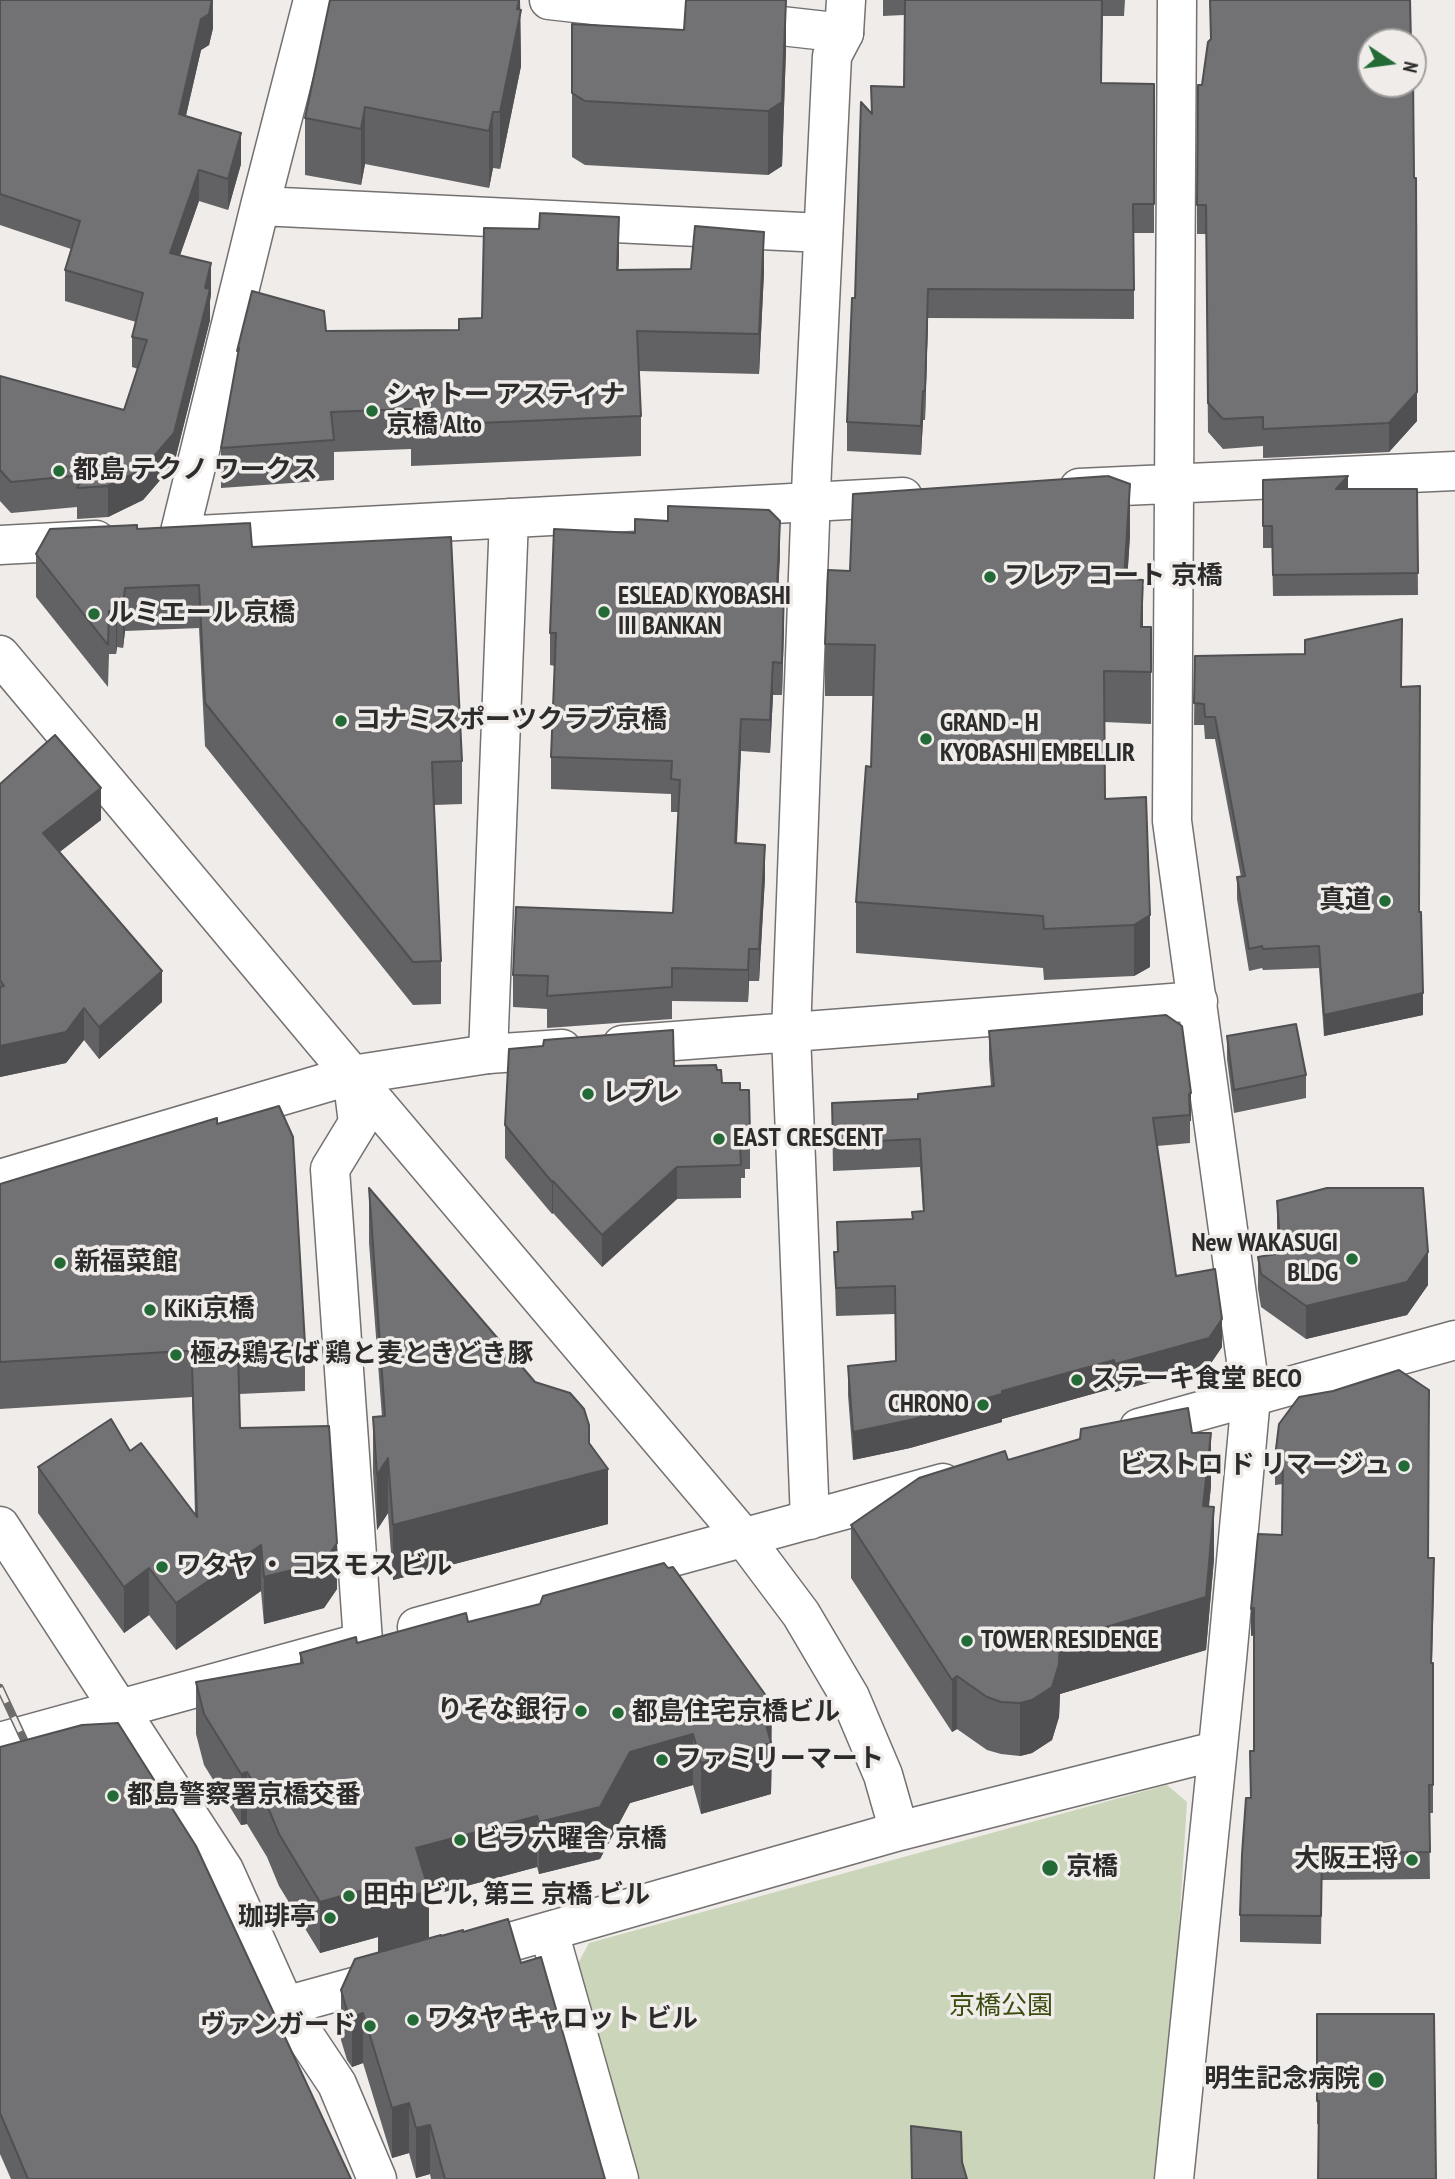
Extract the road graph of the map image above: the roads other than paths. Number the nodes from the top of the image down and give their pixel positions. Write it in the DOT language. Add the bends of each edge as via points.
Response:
graph roads {
  1 [pos="313,0"];
  2 [pos="549,0"];
  3 [pos="1177,0"];
  4 [pos="845,17"];
  5 [pos="260,206"];
  6 [pos="823,233"];
  7 [pos="1455,471"];
  8 [pos="1176,484"];
  9 [pos="1042,490"];
  10 [pos="934,495"];
  11 [pos="811,501"];
  12 [pos="509,518"];
  13 [pos="179,536"];
  14 [pos="0,545"];
  15 [pos="0,655"];
  16 [pos="1198,1001"];
  17 [pos="791,1033"];
  18 [pos="488,1054"];
  19 [pos="352,1075"];
  20 [pos="0,1179"];
  21 [pos="1455,1340"];
  22 [pos="1251,1397"];
  23 [pos="1104,1438"];
  24 [pos="970,1475"];
  25 [pos="810,1520"];
  26 [pos="0,1526"];
  27 [pos="744,1538"];
  28 [pos="363,1642"];
  29 [pos="120,1710"];
  30 [pos="0,1742"];
  31 [pos="1216,1751"];
  32 [pos="899,1831"];
  33 [pos="549,1932"];
  34 [pos="285,2006"];
  35 [pos="377,2179"];
  36 [pos="619,2179"];
  37 [pos="1174,2179"];
  1 -- 5 [label="street"];
  2 -- 4 [label="street"];
  3 -- 8 [label="street"];
  4 -- 6 [label="street" via="832,57"];
  5 -- 6 [label="street"];
  5 -- 13 [label="street"];
  6 -- 11 [label="street"];
  7 -- 8 [label="street"];
  8 -- 9 [label="street"];
  8 -- 16 [label="street" via="1172,821"];
  10 -- 11 [label="street"];
  11 -- 12 [label="street"];
  11 -- 17 [label="street"];
  12 -- 13 [label="street"];
  12 -- 18 [label="street"];
  13 -- 14 [label="street"];
  15 -- 19 [label="street"];
  16 -- 17 [label="street"];
  16 -- 22 [label="street"];
  17 -- 18 [label="street"];
  17 -- 25 [label="street"];
  18 -- 19 [label="street"];
  19 -- 20 [label="street"];
  19 -- 27 [label="street"];
  19 -- 28 [label="street" via="358,1123 330,1169"];
  21 -- 22 [label="street"];
  22 -- 23 [label="street"];
  22 -- 31 [label="street"];
  24 -- 25 [label="street"];
  25 -- 27 [label="street"];
  26 -- 29 [label="street"];
  27 -- 28 [label="street"];
  27 -- 32 [label="street" via="802,1614 850,1698 883,1775"];
  28 -- 29 [label="street"];
  29 -- 30 [label="street"];
  29 -- 34 [label="street" via="225,1870"];
  31 -- 32 [label="street"];
  31 -- 37 [label="street"];
  32 -- 33 [label="street"];
  33 -- 34 [label="street"];
  33 -- 36 [label="street"];
  34 -- 35 [label="street" via="337,2084"];
}
